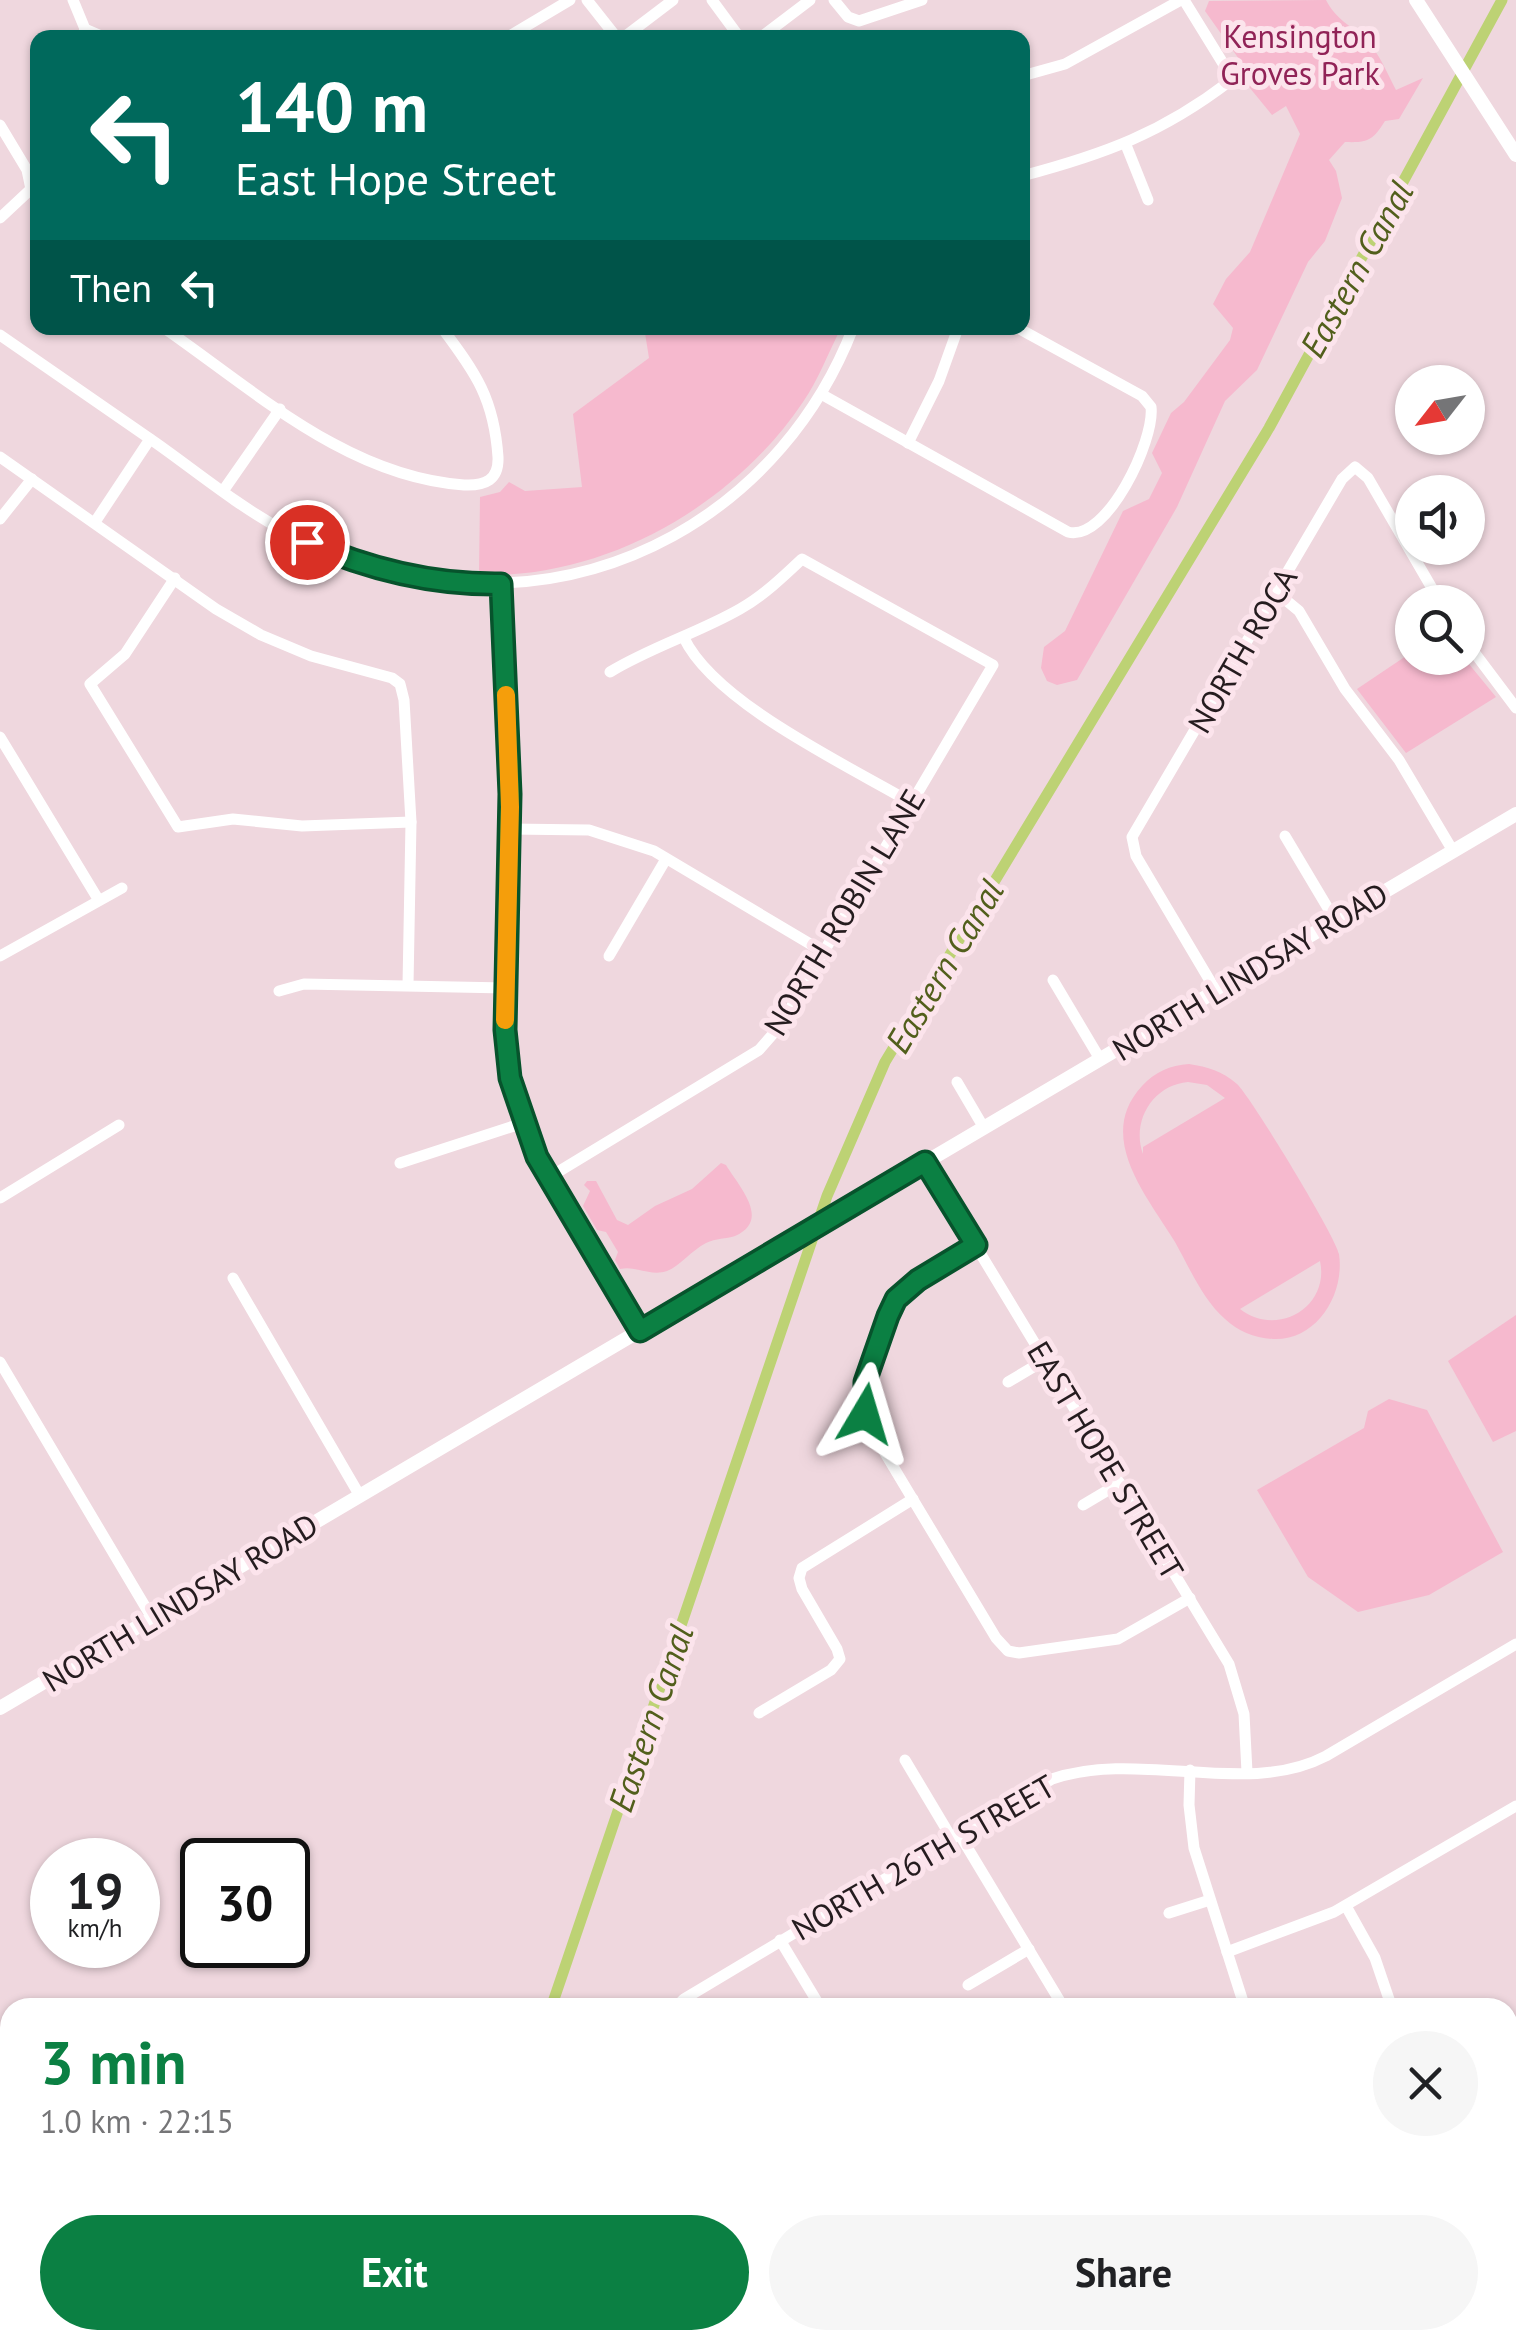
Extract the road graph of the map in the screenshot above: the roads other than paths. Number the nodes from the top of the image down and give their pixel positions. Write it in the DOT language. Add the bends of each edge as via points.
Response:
graph roads {
  1 [pos="73,0"];
  2 [pos="570,0"];
  3 [pos="587,0"];
  4 [pos="673,0"];
  5 [pos="712,0"];
  6 [pos="810,0"];
  7 [pos="834,0"];
  8 [pos="922,0"];
  9 [pos="1182,0"];
  10 [pos="1416,0"];
  11 [pos="83,30"];
  12 [pos="519,30"];
  13 [pos="613,30"];
  14 [pos="631,30"];
  15 [pos="734,30"];
  16 [pos="771,30"];
  17 [pos="1030,74"];
  18 [pos="0,126"];
  19 [pos="1126,145"];
  20 [pos="1516,156"];
  21 [pos="1030,174"];
  22 [pos="30,185"];
  23 [pos="30,191"];
  24 [pos="1148,200"];
  25 [pos="0,218"];
  26 [pos="0,335"];
  27 [pos="174,335"];
  28 [pos="450,335"];
  29 [pos="850,335"];
  30 [pos="955,335"];
  31 [pos="1030,335"];
  32 [pos="821,394"];
  33 [pos="280,408"];
  34 [pos="150,440"];
  35 [pos="908,443"];
  36 [pos="0,457"];
  37 [pos="32,479"];
  38 [pos="223,491"];
  39 [pos="0,520"];
  40 [pos="94,522"];
  41 [pos="175,578"];
  42 [pos="501,584"];
  43 [pos="1430,585"];
  44 [pos="1276,592"];
  45 [pos="684,638"];
  46 [pos="1485,667"];
  47 [pos="610,672"];
  48 [pos="1516,708"];
  49 [pos="0,737"];
  50 [pos="910,802"];
  51 [pos="1516,814"];
  52 [pos="411,822"];
  53 [pos="510,829"];
  54 [pos="1285,836"];
  55 [pos="1453,851"];
  56 [pos="666,859"];
  57 [pos="122,888"];
  58 [pos="98,899"];
  59 [pos="1335,920"];
  60 [pos="822,951"];
  61 [pos="0,956"];
  62 [pos="609,956"];
  63 [pos="1053,980"];
  64 [pos="408,986"];
  65 [pos="506,988"];
  66 [pos="278,991"];
  67 [pos="1216,991"];
  68 [pos="1100,1059"];
  69 [pos="957,1082"];
  70 [pos="523,1124"];
  71 [pos="119,1126"];
  72 [pos="984,1128"];
  73 [pos="400,1162"];
  74 [pos="925,1162"];
  75 [pos="548,1178"];
  76 [pos="0,1198"];
  77 [pos="976,1245"];
  78 [pos="233,1278"];
  79 [pos="640,1331"];
  80 [pos="1045,1360"];
  81 [pos="0,1362"];
  82 [pos="1008,1382"];
  83 [pos="1120,1483"];
  84 [pos="360,1496"];
  85 [pos="913,1499"];
  86 [pos="1083,1506"];
  87 [pos="1190,1598"];
  88 [pos="152,1618"];
  89 [pos="1516,1644"];
  90 [pos="0,1708"];
  91 [pos="759,1713"];
  92 [pos="905,1760"];
  93 [pos="1190,1770"];
  94 [pos="1247,1772"];
  95 [pos="1516,1806"];
  96 [pos="955,1834"];
  97 [pos="1210,1900"];
  98 [pos="1346,1906"];
  99 [pos="1169,1913"];
  100 [pos="780,1940"];
  101 [pos="1029,1949"];
  102 [pos="1227,1952"];
  103 [pos="968,1985"];
  104 [pos="686,1998"];
  105 [pos="815,1998"];
  106 [pos="1058,1998"];
  107 [pos="1242,1998"];
  108 [pos="1388,1998"];
  1 -- 11 [label="street"];
  2 -- 12 [label="street"];
  3 -- 13 [label="street"];
  4 -- 14 [label="street"];
  5 -- 15 [label="street"];
  6 -- 16 [label="street"];
  7 -- 8 [label="street" via="859,22"];
  9 -- 17 [label="street" via="1065,64"];
  9 -- 19 [label="street" via="1230,81"];
  10 -- 20 [label="main road"];
  18 -- 22 [label="street"];
  19 -- 21 [label="street"];
  19 -- 24 [label="street"];
  23 -- 25 [label="street"];
  26 -- 34 [label="street"];
  27 -- 33 [label="street"];
  28 -- 33 [label="street" via="492,411 498,465 493,478 478,486 390,470 346,451"];
  29 -- 32 [label="street"];
  30 -- 35 [label="street"];
  31 -- 35 [label="street" via="1151,406 1131,477 1095,525 1082,534 1068,532"];
  32 -- 35 [label="street"];
  32 -- 42 [label="street" via="754,477 684,530 578,573"];
  33 -- 38 [label="street"];
  34 -- 38 [label="street"];
  34 -- 40 [label="street"];
  36 -- 37 [label="street"];
  37 -- 39 [label="street"];
  37 -- 40 [label="street"];
  38 -- 42 [label="street" via="277,527 360,564 420,579"];
  40 -- 41 [label="street"];
  41 -- 52 [label="street" via="261,635 396,681 404,700"];
  41 -- 52 [label="street" via="125,654 90,684 178,827 233,819 302,826"];
  42 -- 53 [label="street"];
  43 -- 44 [label="street, NORTH ROCA" via="1356,467 1342,479"];
  44 -- 55 [label="street" via="1299,610"];
  44 -- 67 [label="street, NORTH ROCA" via="1132,837 1136,856"];
  45 -- 47 [label="street"];
  45 -- 50 [label="street" via="748,706"];
  45 -- 50 [label="street, NORTH ROBIN LANE" via="744,608 802,559 993,665"];
  46 -- 48 [label="street"];
  49 -- 58 [label="street"];
  50 -- 60 [label="street, NORTH ROBIN LANE"];
  51 -- 55 [label="main road, NORTH LINDSAY ROAD"];
  52 -- 64 [label="street"];
  53 -- 56 [label="street" via="589,830"];
  53 -- 65 [label="street"];
  54 -- 59 [label="street"];
  55 -- 59 [label="main road, NORTH LINDSAY ROAD"];
  56 -- 60 [label="street"];
  56 -- 62 [label="street"];
  57 -- 58 [label="street"];
  58 -- 61 [label="street"];
  59 -- 67 [label="main road, NORTH LINDSAY ROAD"];
  60 -- 75 [label="street, NORTH ROBIN LANE" via="759,1050"];
  63 -- 68 [label="street"];
  64 -- 65 [label="street"];
  64 -- 66 [label="street" via="304,984"];
  65 -- 70 [label="street" via="506,1057"];
  67 -- 68 [label="main road, NORTH LINDSAY ROAD"];
  68 -- 72 [label="main road, NORTH LINDSAY ROAD"];
  69 -- 72 [label="street"];
  70 -- 73 [label="street"];
  70 -- 75 [label="street"];
  71 -- 76 [label="street"];
  72 -- 74 [label="main road, NORTH LINDSAY ROAD"];
  74 -- 77 [label="street, EAST HOPE STREET"];
  74 -- 79 [label="main road, NORTH LINDSAY ROAD"];
  75 -- 79 [label="street"];
  77 -- 80 [label="street, EAST HOPE STREET"];
  77 -- 85 [label="street" via="896,1299 865,1382 868,1424"];
  78 -- 84 [label="street"];
  79 -- 84 [label="main road, NORTH LINDSAY ROAD"];
  80 -- 82 [label="street"];
  80 -- 83 [label="street, EAST HOPE STREET"];
  81 -- 88 [label="street"];
  83 -- 86 [label="street"];
  83 -- 87 [label="street, EAST HOPE STREET"];
  84 -- 88 [label="main road, NORTH LINDSAY ROAD"];
  85 -- 87 [label="street" via="1008,1651 1118,1639"];
  85 -- 91 [label="street" via="802,1568 802,1589 840,1658"];
  87 -- 94 [label="street, EAST HOPE STREET" via="1238,1688"];
  88 -- 90 [label="main road, NORTH LINDSAY ROAD"];
  89 -- 94 [label="street, NORTH 26TH STREET" via="1318,1761 1288,1771"];
  92 -- 96 [label="street"];
  93 -- 94 [label="street, NORTH 26TH STREET"];
  93 -- 96 [label="street, NORTH 26TH STREET" via="1075,1771 1028,1790"];
  93 -- 97 [label="street" via="1191,1833"];
  95 -- 98 [label="street"];
  96 -- 100 [label="street, NORTH 26TH STREET"];
  96 -- 101 [label="street"];
  97 -- 99 [label="street"];
  97 -- 102 [label="street"];
  98 -- 102 [label="street"];
  98 -- 108 [label="street"];
  100 -- 104 [label="street, NORTH 26TH STREET"];
  100 -- 105 [label="street"];
  101 -- 103 [label="street"];
  101 -- 106 [label="street"];
  102 -- 107 [label="street"];
}
